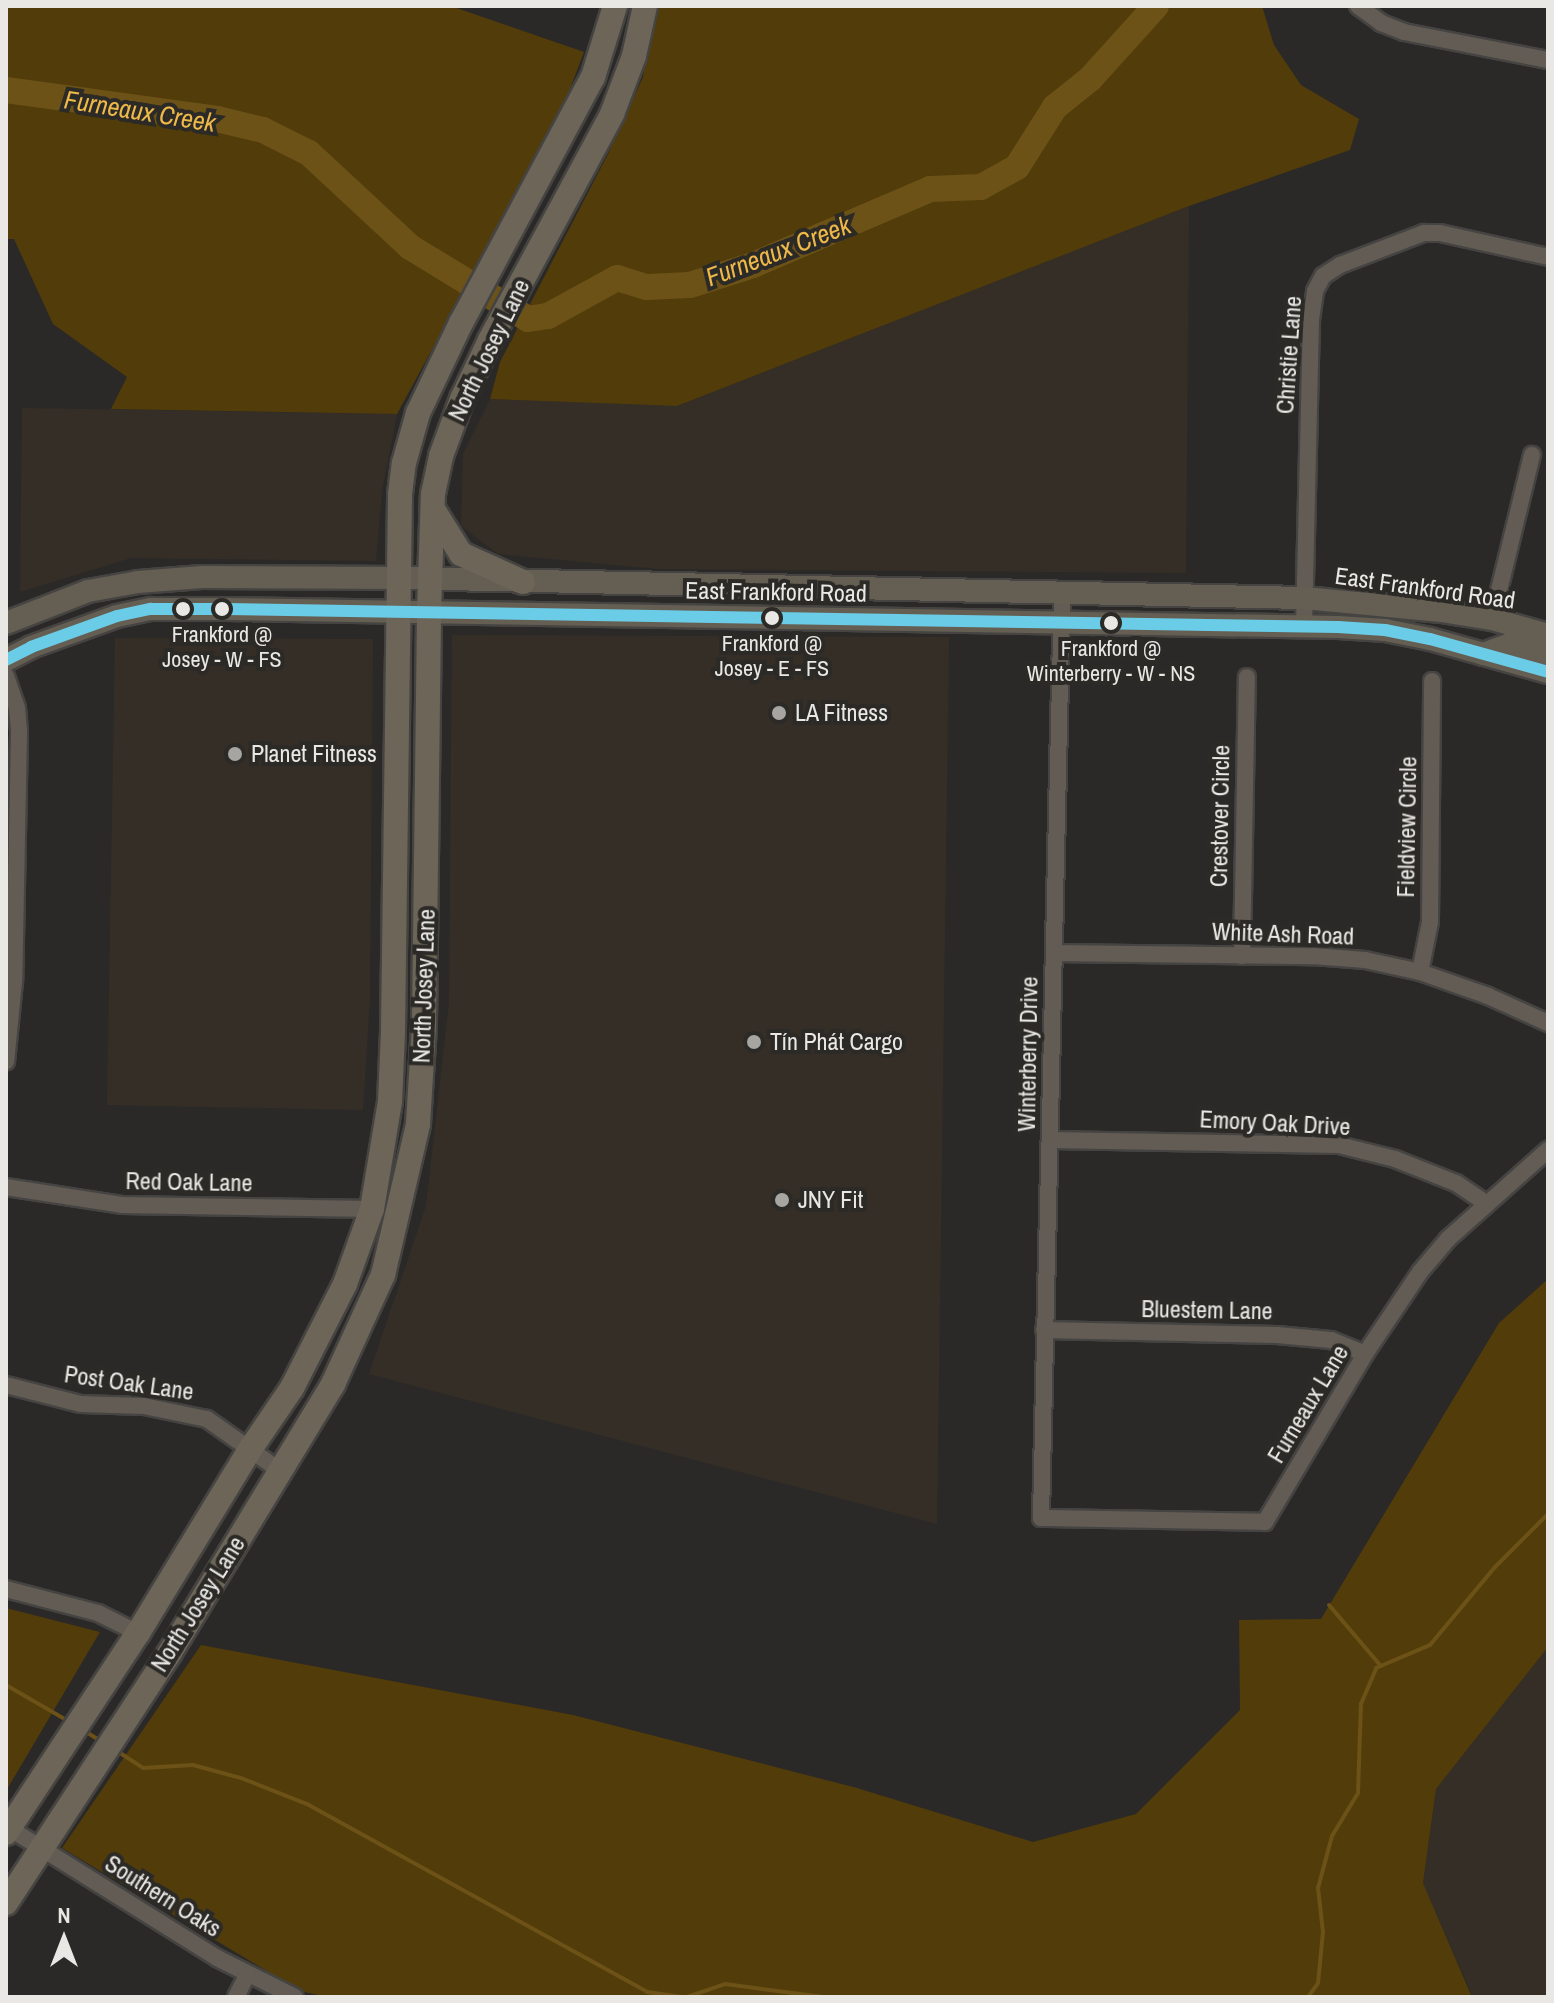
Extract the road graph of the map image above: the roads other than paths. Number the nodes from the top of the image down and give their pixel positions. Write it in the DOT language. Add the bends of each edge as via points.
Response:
graph roads {
  1 [pos="615,6"];
  2 [pos="645,6"];
  3 [pos="1358,6"];
  4 [pos="1548,60"];
  5 [pos="1548,257"];
  6 [pos="1532,455"];
  7 [pos="433,509"];
  8 [pos="401,578"];
  9 [pos="431,579"];
  10 [pos="523,582"];
  11 [pos="126,584"];
  12 [pos="750,586"];
  13 [pos="1062,592"];
  14 [pos="1304,598"];
  15 [pos="399,612"];
  16 [pos="429,612"];
  17 [pos="129,613"];
  18 [pos="749,619"];
  19 [pos="1492,619"];
  20 [pos="1060,622"];
  21 [pos="6,623"];
  22 [pos="1304,627"];
  23 [pos="1548,635"];
  24 [pos="1548,653"];
  25 [pos="1483,654"];
  26 [pos="6,660"];
  27 [pos="1548,672"];
  28 [pos="6,676"];
  29 [pos="1247,677"];
  30 [pos="1432,681"];
  31 [pos="1054,953"];
  32 [pos="1242,956"];
  33 [pos="1420,972"];
  34 [pos="1548,1023"];
  35 [pos="424,1025"];
  36 [pos="393,1032"];
  37 [pos="6,1062"];
  38 [pos="1050,1140"];
  39 [pos="1548,1150"];
  40 [pos="6,1187"];
  41 [pos="1486,1203"];
  42 [pos="372,1209"];
  43 [pos="1044,1330"];
  44 [pos="1365,1354"];
  45 [pos="6,1385"];
  46 [pos="251,1448"];
  47 [pos="279,1470"];
  48 [pos="1041,1518"];
  49 [pos="6,1589"];
  50 [pos="138,1633"];
  51 [pos="8,1830"];
  52 [pos="41,1848"];
  53 [pos="6,1903"];
  54 [pos="247,1975"];
  55 [pos="236,1997"];
  56 [pos="295,1997"];
  1 -- 8 [label="main road, North Josey Lane" via="593,77 418,413 400,494"];
  2 -- 7 [label="main road, North Josey Lane" via="634,56 612,114 462,399 441,456"];
  3 -- 4 [label="street" via="1404,32"];
  5 -- 14 [label="street, Christie Lane" via="1424,233 1323,276 1311,320"];
  6 -- 19 [label="street"];
  7 -- 9 [label="main road, North Josey Lane"];
  7 -- 10 [label="main road" via="461,554"];
  8 -- 9 [label="main road, East Frankford Road"];
  8 -- 11 [label="main road, East Frankford Road" via="202,577"];
  8 -- 15 [label="main road, North Josey Lane"];
  9 -- 10 [label="main road, East Frankford Road"];
  9 -- 16 [label="main road, North Josey Lane"];
  10 -- 12 [label="main road, East Frankford Road"];
  11 -- 17 [label="main road"];
  11 -- 21 [label="main road, East Frankford Road" via="88,591"];
  12 -- 13 [label="main road, East Frankford Road"];
  12 -- 18 [label="main road"];
  13 -- 14 [label="main road, East Frankford Road"];
  13 -- 20 [label="street, Winterberry Drive"];
  14 -- 19 [label="main road, East Frankford Road"];
  14 -- 22 [label="street, Christie Lane"];
  15 -- 16 [label="main road, East Frankford Road"];
  15 -- 17 [label="main road, East Frankford Road"];
  15 -- 36 [label="main road, North Josey Lane"];
  16 -- 18 [label="main road, East Frankford Road"];
  16 -- 35 [label="main road, North Josey Lane"];
  17 -- 26 [label="main road, East Frankford Road"];
  18 -- 20 [label="main road, East Frankford Road"];
  19 -- 23 [label="main road, East Frankford Road"];
  20 -- 22 [label="main road, East Frankford Road"];
  20 -- 31 [label="street, Winterberry Drive"];
  22 -- 25 [label="main road, East Frankford Road" via="1385,630"];
  24 -- 25 [label="main road" via="1510,644"];
  25 -- 27 [label="main road, East Frankford Road"];
  28 -- 37 [label="street" via="19,732 14,982"];
  29 -- 32 [label="street, Crestover Circle"];
  30 -- 33 [label="street, Fieldview Circle" via="1430,922"];
  31 -- 32 [label="street, White Ash Road"];
  31 -- 38 [label="street, Winterberry Drive"];
  32 -- 33 [label="street, White Ash Road" via="1353,959"];
  33 -- 34 [label="street, White Ash Road"];
  35 -- 36 [label="main road"];
  35 -- 47 [label="main road, North Josey Lane" via="418,1124 383,1275 349,1355"];
  36 -- 42 [label="main road, North Josey Lane" via="390,1101"];
  38 -- 41 [label="street, Emory Oak Drive" via="1339,1145 1456,1183"];
  38 -- 43 [label="street, Winterberry Drive"];
  39 -- 41 [label="street, Furneaux Lane"];
  40 -- 42 [label="street, Red Oak Lane" via="122,1205"];
  41 -- 44 [label="street, Furneaux Lane" via="1420,1272"];
  42 -- 46 [label="main road, North Josey Lane" via="345,1284 310,1355"];
  43 -- 44 [label="street, Bluestem Lane" via="1277,1335 1331,1340"];
  43 -- 48 [label="street, Winterberry Drive"];
  44 -- 48 [label="street, Furneaux Lane" via="1265,1522"];
  45 -- 46 [label="street, Post Oak Lane" via="81,1404 181,1411 207,1419"];
  46 -- 47 [label="street, Post Oak Lane"];
  46 -- 50 [label="main road, North Josey Lane"];
  47 -- 52 [label="main road, North Josey Lane" via="169,1654"];
  49 -- 50 [label="street" via="98,1613"];
  50 -- 51 [label="main road, North Josey Lane"];
  51 -- 52 [label="street, Southern Oaks"];
  52 -- 53 [label="main road, North Josey Lane"];
  52 -- 54 [label="street, Southern Oaks"];
  54 -- 55 [label="street"];
  54 -- 56 [label="street, Southern Oaks"];
}
